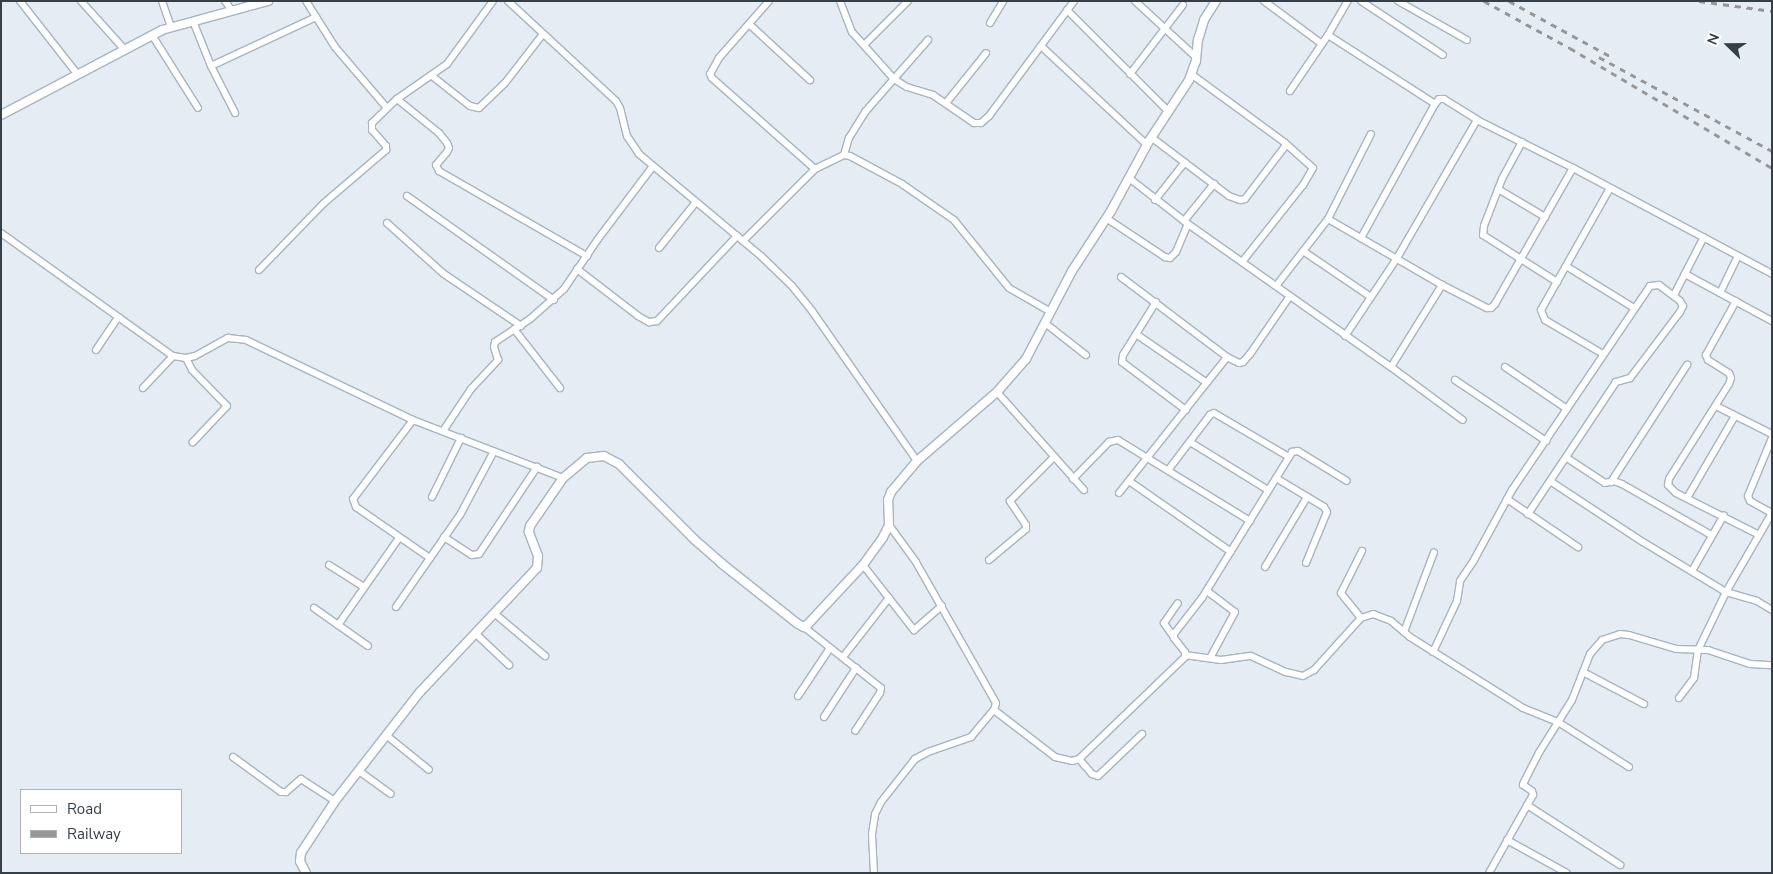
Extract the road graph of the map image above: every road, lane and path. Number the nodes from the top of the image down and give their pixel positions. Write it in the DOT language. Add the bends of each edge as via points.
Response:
graph roads {
  1 [pos="20,1"];
  2 [pos="81,1"];
  3 [pos="162,1"];
  4 [pos="225,1"];
  5 [pos="268,1"];
  6 [pos="306,1"];
  7 [pos="493,1"];
  8 [pos="508,1"];
  9 [pos="769,1"];
  10 [pos="840,1"];
  11 [pos="908,1"];
  12 [pos="1003,1"];
  13 [pos="1074,1"];
  14 [pos="1216,1"];
  15 [pos="1264,1"];
  16 [pos="1348,1"];
  17 [pos="1362,1"];
  18 [pos="1398,1"];
  19 [pos="1138,2"];
  20 [pos="1183,5"];
  21 [pos="1068,10"];
  22 [pos="232,11"];
  23 [pos="316,17"];
  24 [pos="193,22"];
  25 [pos="990,23"];
  26 [pos="749,24"];
  27 [pos="171,27"];
  28 [pos="1166,30"];
  29 [pos="543,34"];
  30 [pos="152,35"];
  31 [pos="1328,35"];
  32 [pos="928,40"];
  33 [pos="1467,40"];
  34 [pos="1322,44"];
  35 [pos="864,45"];
  36 [pos="1041,46"];
  37 [pos="125,50"];
  38 [pos="986,53"];
  39 [pos="1443,55"];
  40 [pos="1196,57"];
  41 [pos="212,66"];
  42 [pos="1130,74"];
  43 [pos="1191,74"];
  44 [pos="78,75"];
  45 [pos="432,76"];
  46 [pos="894,79"];
  47 [pos="810,80"];
  48 [pos="1290,91"];
  49 [pos="397,99"];
  50 [pos="946,103"];
  51 [pos="1435,104"];
  52 [pos="198,108"];
  53 [pos="387,108"];
  54 [pos="1168,111"];
  55 [pos="235,113"];
  56 [pos="1,114"];
  57 [pos="1477,120"];
  58 [pos="1370,134"];
  59 [pos="1151,137"];
  60 [pos="1522,142"];
  61 [pos="1147,145"];
  62 [pos="1286,145"];
  63 [pos="844,155"];
  64 [pos="1185,162"];
  65 [pos="653,166"];
  66 [pos="1573,168"];
  67 [pos="814,169"];
  68 [pos="1129,178"];
  69 [pos="1214,184"];
  70 [pos="1610,188"];
  71 [pos="1498,189"];
  72 [pos="407,196"];
  73 [pos="1155,200"];
  74 [pos="696,202"];
  75 [pos="1545,217"];
  76 [pos="1106,218"];
  77 [pos="1328,219"];
  78 [pos="387,223"];
  79 [pos="1186,223"];
  80 [pos="1,233"];
  81 [pos="737,236"];
  82 [pos="1361,238"];
  83 [pos="1704,238"];
  84 [pos="743,241"];
  85 [pos="659,248"];
  86 [pos="1303,251"];
  87 [pos="586,256"];
  88 [pos="1738,256"];
  89 [pos="1397,258"];
  90 [pos="1522,258"];
  91 [pos="1242,262"];
  92 [pos="1566,266"];
  93 [pos="578,269"];
  94 [pos="259,270"];
  95 [pos="1686,274"];
  96 [pos="1772,274"];
  97 [pos="1121,277"];
  98 [pos="1556,282"];
  99 [pos="1442,285"];
  100 [pos="1276,286"];
  101 [pos="1720,293"];
  102 [pos="1674,295"];
  103 [pos="1290,296"];
  104 [pos="1371,297"];
  105 [pos="554,300"];
  106 [pos="1736,301"];
  107 [pos="1156,302"];
  108 [pos="1634,308"];
  109 [pos="1050,312"];
  110 [pos="118,318"];
  111 [pos="1772,321"];
  112 [pos="1045,323"];
  113 [pos="518,327"];
  114 [pos="1136,334"];
  115 [pos="1345,336"];
  116 [pos="96,350"];
  117 [pos="1603,354"];
  118 [pos="1086,355"];
  119 [pos="173,356"];
  120 [pos="1227,357"];
  121 [pos="186,358"];
  122 [pos="1686,366"];
  123 [pos="1391,367"];
  124 [pos="1506,367"];
  125 [pos="1455,380"];
  126 [pos="1208,383"];
  127 [pos="142,388"];
  128 [pos="560,388"];
  129 [pos="997,392"];
  130 [pos="1716,406"];
  131 [pos="1567,409"];
  132 [pos="1186,410"];
  133 [pos="1736,416"];
  134 [pos="413,420"];
  135 [pos="1463,420"];
  136 [pos="443,431"];
  137 [pos="1772,434"];
  138 [pos="461,438"];
  139 [pos="1772,438"];
  140 [pos="1546,441"];
  141 [pos="193,442"];
  142 [pos="1190,442"];
  143 [pos="494,450"];
  144 [pos="1054,457"];
  145 [pos="1289,457"];
  146 [pos="1149,458"];
  147 [pos="1567,458"];
  148 [pos="917,461"];
  149 [pos="537,467"];
  150 [pos="1169,469"];
  151 [pos="563,478"];
  152 [pos="1276,478"];
  153 [pos="1073,479"];
  154 [pos="1129,481"];
  155 [pos="1347,481"];
  156 [pos="1550,481"];
  157 [pos="1610,483"];
  158 [pos="1084,490"];
  159 [pos="1268,490"];
  160 [pos="1119,493"];
  161 [pos="432,497"];
  162 [pos="1307,497"];
  163 [pos="1687,498"];
  164 [pos="1507,499"];
  165 [pos="1772,513"];
  166 [pos="1528,514"];
  167 [pos="1724,515"];
  168 [pos="1250,521"];
  169 [pos="889,525"];
  170 [pos="1711,535"];
  171 [pos="1759,535"];
  172 [pos="444,536"];
  173 [pos="399,538"];
  174 [pos="1578,547"];
  175 [pos="1231,552"];
  176 [pos="1362,552"];
  177 [pos="1434,552"];
  178 [pos="430,558"];
  179 [pos="989,560"];
  180 [pos="1306,563"];
  181 [pos="329,565"];
  182 [pos="863,565"];
  183 [pos="1265,567"];
  184 [pos="1692,571"];
  185 [pos="364,587"];
  186 [pos="1206,591"];
  187 [pos="1726,592"];
  188 [pos="889,598"];
  189 [pos="1178,603"];
  190 [pos="942,606"];
  191 [pos="396,607"];
  192 [pos="314,608"];
  193 [pos="1772,610"];
  194 [pos="494,613"];
  195 [pos="1361,618"];
  196 [pos="338,625"];
  197 [pos="804,627"];
  198 [pos="1404,632"];
  199 [pos="475,633"];
  200 [pos="1173,636"];
  201 [pos="368,646"];
  202 [pos="830,648"];
  203 [pos="1698,650"];
  204 [pos="1433,652"];
  205 [pos="545,656"];
  206 [pos="1185,656"];
  207 [pos="843,657"];
  208 [pos="1210,658"];
  209 [pos="509,665"];
  210 [pos="1772,665"];
  211 [pos="856,668"];
  212 [pos="1583,672"];
  213 [pos="798,696"];
  214 [pos="1679,698"];
  215 [pos="1644,704"];
  216 [pos="994,710"];
  217 [pos="824,717"];
  218 [pos="1558,722"];
  219 [pos="855,731"];
  220 [pos="1142,734"];
  221 [pos="386,735"];
  222 [pos="233,757"];
  223 [pos="1079,759"];
  224 [pos="1629,767"];
  225 [pos="429,770"];
  226 [pos="359,771"];
  227 [pos="391,794"];
  228 [pos="335,801"];
  229 [pos="1527,805"];
  230 [pos="1507,840"];
  231 [pos="1620,865"];
  232 [pos="1490,872"];
  233 [pos="306,873"];
  234 [pos="874,873"];
  235 [pos="1567,873"];
  1 -- 44 [label="street"];
  2 -- 37 [label="street"];
  3 -- 27 [label="street"];
  4 -- 22 [label="street"];
  5 -- 22 [label="street"];
  6 -- 23 [label="street"];
  7 -- 45 [label="street" via="457,52"];
  8 -- 29 [label="street"];
  9 -- 26 [label="street"];
  10 -- 35 [label="street" via="852,32"];
  11 -- 35 [label="street"];
  12 -- 25 [label="street"];
  13 -- 21 [label="street"];
  14 -- 40 [label="street" via="1204,20"];
  15 -- 34 [label="street"];
  16 -- 31 [label="street"];
  17 -- 39 [label="street"];
  18 -- 33 [label="street"];
  19 -- 28 [label="street"];
  20 -- 28 [label="street"];
  21 -- 36 [label="street"];
  21 -- 42 [label="street"];
  22 -- 24 [label="street"];
  23 -- 41 [label="street"];
  23 -- 53 [label="street" via="335,47"];
  24 -- 27 [label="street"];
  24 -- 41 [label="street"];
  26 -- 47 [label="street"];
  26 -- 67 [label="street" via="711,69 712,78"];
  27 -- 30 [label="street"];
  28 -- 40 [label="street"];
  28 -- 42 [label="street"];
  29 -- 45 [label="street" via="505,83 480,108 470,106"];
  29 -- 65 [label="street" via="616,101 631,145"];
  30 -- 37 [label="street"];
  30 -- 52 [label="street"];
  31 -- 34 [label="street"];
  31 -- 51 [label="street"];
  32 -- 46 [label="street"];
  34 -- 48 [label="street"];
  35 -- 46 [label="street"];
  36 -- 50 [label="street" via="981,123 968,121"];
  36 -- 61 [label="street"];
  37 -- 44 [label="street"];
  38 -- 50 [label="street"];
  40 -- 43 [label="street"];
  41 -- 55 [label="street"];
  42 -- 54 [label="street"];
  43 -- 54 [label="street"];
  43 -- 62 [label="street"];
  44 -- 56 [label="street"];
  45 -- 49 [label="street"];
  46 -- 50 [label="street"];
  46 -- 63 [label="street" via="864,112 849,138"];
  49 -- 53 [label="street"];
  49 -- 87 [label="street" via="447,143 449,148 436,165 439,171"];
  51 -- 57 [label="street" via="1444,99"];
  51 -- 82 [label="street"];
  53 -- 94 [label="street" via="371,127 386,150 317,209"];
  54 -- 59 [label="street"];
  57 -- 60 [label="street"];
  57 -- 89 [label="street"];
  58 -- 77 [label="street"];
  59 -- 61 [label="street"];
  59 -- 64 [label="street"];
  60 -- 66 [label="street"];
  60 -- 71 [label="street"];
  61 -- 68 [label="street"];
  62 -- 69 [label="street" via="1245,199 1229,196"];
  62 -- 91 [label="street" via="1312,166 1312,172"];
  63 -- 67 [label="street"];
  63 -- 109 [label="street" via="902,184 954,220 1009,288"];
  64 -- 69 [label="street"];
  64 -- 73 [label="street"];
  65 -- 74 [label="street"];
  65 -- 87 [label="street"];
  66 -- 70 [label="street"];
  66 -- 75 [label="street"];
  67 -- 84 [label="street"];
  68 -- 73 [label="street"];
  68 -- 76 [label="street"];
  69 -- 79 [label="street"];
  70 -- 83 [label="street"];
  70 -- 92 [label="street"];
  71 -- 75 [label="street"];
  71 -- 90 [label="street" via="1483,235"];
  72 -- 105 [label="street"];
  73 -- 79 [label="street"];
  74 -- 81 [label="street"];
  74 -- 85 [label="street"];
  75 -- 90 [label="street"];
  76 -- 79 [label="street" via="1157,254 1170,258 1176,252"];
  76 -- 109 [label="street"];
  77 -- 82 [label="street"];
  77 -- 86 [label="street"];
  78 -- 113 [label="street" via="444,274"];
  79 -- 91 [label="street"];
  80 -- 110 [label="street"];
  81 -- 84 [label="street"];
  81 -- 93 [label="street" via="657,321 649,322 638,316"];
  82 -- 89 [label="street"];
  83 -- 88 [label="street"];
  83 -- 95 [label="street"];
  84 -- 148 [label="street" via="792,286 812,311"];
  86 -- 100 [label="street"];
  86 -- 104 [label="street"];
  87 -- 93 [label="street"];
  88 -- 96 [label="street"];
  88 -- 101 [label="street"];
  89 -- 99 [label="street"];
  89 -- 104 [label="street"];
  90 -- 98 [label="street"];
  90 -- 99 [label="street" via="1490,308"];
  91 -- 100 [label="street"];
  92 -- 98 [label="street"];
  92 -- 108 [label="street"];
  93 -- 105 [label="street"];
  95 -- 101 [label="street"];
  95 -- 102 [label="street"];
  97 -- 107 [label="street"];
  98 -- 117 [label="street" via="1542,316"];
  99 -- 123 [label="street"];
  100 -- 103 [label="street"];
  101 -- 106 [label="street"];
  102 -- 108 [label="street" via="1654,284"];
  102 -- 147 [label="street" via="1683,306 1680,312 1630,378 1616,382"];
  103 -- 115 [label="street"];
  103 -- 120 [label="street" via="1243,362"];
  104 -- 115 [label="street"];
  105 -- 113 [label="street"];
  106 -- 111 [label="street"];
  106 -- 130 [label="street" via="1706,355 1731,378"];
  107 -- 114 [label="street"];
  107 -- 120 [label="street"];
  108 -- 117 [label="street"];
  109 -- 112 [label="street"];
  110 -- 116 [label="street"];
  110 -- 119 [label="street"];
  112 -- 118 [label="street"];
  112 -- 129 [label="street" via="1026,359"];
  113 -- 128 [label="street" via="543,369"];
  113 -- 136 [label="street" via="495,342 498,360 471,389"];
  114 -- 126 [label="street"];
  114 -- 132 [label="street" via="1122,362"];
  115 -- 123 [label="street"];
  117 -- 131 [label="street"];
  119 -- 121 [label="street"];
  119 -- 127 [label="street"];
  120 -- 126 [label="street"];
  121 -- 134 [label="street" via="228,338 246,340"];
  121 -- 141 [label="street" via="192,370 227,406"];
  122 -- 157 [label="street"];
  123 -- 135 [label="street"];
  124 -- 131 [label="street"];
  125 -- 140 [label="street"];
  126 -- 132 [label="street"];
  129 -- 144 [label="street"];
  129 -- 148 [label="street"];
  130 -- 133 [label="street"];
  130 -- 163 [label="street" via="1669,479 1671,490"];
  131 -- 140 [label="street"];
  132 -- 146 [label="street"];
  133 -- 137 [label="street"];
  133 -- 163 [label="street"];
  134 -- 136 [label="street"];
  134 -- 173 [label="street" via="353,499 356,507"];
  136 -- 138 [label="street"];
  138 -- 143 [label="street"];
  138 -- 161 [label="street"];
  139 -- 165 [label="street" via="1748,496 1750,501"];
  140 -- 164 [label="street"];
  142 -- 145 [label="street" via="1214,413"];
  142 -- 150 [label="street"];
  142 -- 159 [label="street"];
  143 -- 149 [label="street"];
  143 -- 172 [label="street" via="471,497"];
  144 -- 153 [label="street"];
  144 -- 179 [label="street" via="1010,501 1026,529"];
  145 -- 152 [label="street"];
  145 -- 155 [label="street" via="1298,451"];
  146 -- 150 [label="street"];
  146 -- 153 [label="street" via="1123,442 1113,440"];
  146 -- 154 [label="street"];
  147 -- 156 [label="street"];
  147 -- 157 [label="street" via="1598,479"];
  148 -- 169 [label="street" via="889,495"];
  149 -- 151 [label="street"];
  149 -- 172 [label="street" via="479,554 472,554"];
  150 -- 168 [label="street"];
  151 -- 194 [label="street" via="530,526 529,532 538,556 537,568"];
  151 -- 197 [label="street" via="587,458 604,456 612,459 695,540"];
  152 -- 159 [label="street"];
  152 -- 162 [label="street"];
  153 -- 158 [label="street"];
  154 -- 160 [label="street"];
  154 -- 175 [label="street"];
  156 -- 166 [label="street"];
  156 -- 184 [label="street"];
  157 -- 170 [label="street" via="1622,484"];
  159 -- 168 [label="street"];
  162 -- 180 [label="street" via="1324,507 1326,512"];
  162 -- 183 [label="street"];
  163 -- 167 [label="street"];
  164 -- 166 [label="street"];
  164 -- 204 [label="street" via="1460,580 1457,601"];
  165 -- 171 [label="street"];
  166 -- 174 [label="street"];
  167 -- 170 [label="street"];
  167 -- 171 [label="street"];
  168 -- 175 [label="street"];
  169 -- 182 [label="street"];
  169 -- 190 [label="street"];
  170 -- 184 [label="street"];
  171 -- 187 [label="street"];
  172 -- 178 [label="street"];
  173 -- 178 [label="street"];
  173 -- 185 [label="street"];
  175 -- 186 [label="street"];
  176 -- 195 [label="street" via="1341,593"];
  177 -- 198 [label="street"];
  178 -- 191 [label="street"];
  181 -- 185 [label="street"];
  182 -- 188 [label="street"];
  182 -- 197 [label="street"];
  184 -- 187 [label="street"];
  185 -- 196 [label="street"];
  186 -- 200 [label="street"];
  186 -- 208 [label="street" via="1235,612"];
  187 -- 193 [label="street"];
  187 -- 203 [label="street"];
  188 -- 190 [label="street" via="914,630"];
  188 -- 207 [label="street"];
  189 -- 200 [label="street" via="1164,623"];
  190 -- 216 [label="street" via="995,701"];
  192 -- 196 [label="street"];
  194 -- 199 [label="street"];
  194 -- 205 [label="street"];
  195 -- 198 [label="street" via="1373,614 1381,616"];
  195 -- 208 [label="street" via="1309,674 1286,672 1251,656 1221,660"];
  196 -- 201 [label="street"];
  197 -- 202 [label="street"];
  198 -- 204 [label="street"];
  199 -- 209 [label="street"];
  199 -- 221 [label="street" via="420,692"];
  200 -- 206 [label="street"];
  202 -- 207 [label="street"];
  202 -- 213 [label="street"];
  203 -- 210 [label="street" via="1708,650 1750,664"];
  203 -- 212 [label="street" via="1676,649 1620,634 1602,640 1596,646"];
  203 -- 214 [label="street" via="1694,678"];
  204 -- 218 [label="street" via="1523,708"];
  206 -- 208 [label="street"];
  206 -- 223 [label="street"];
  207 -- 211 [label="street"];
  211 -- 217 [label="street"];
  211 -- 219 [label="street" via="881,690"];
  212 -- 215 [label="street"];
  212 -- 218 [label="street" via="1572,700"];
  216 -- 223 [label="street" via="1055,757 1072,761"];
  216 -- 234 [label="street" via="965,741 915,759 881,802 875,814 872,834"];
  218 -- 224 [label="street"];
  218 -- 229 [label="street" via="1524,782 1533,793"];
  220 -- 223 [label="street" via="1098,776 1092,774"];
  221 -- 225 [label="street"];
  221 -- 226 [label="street"];
  222 -- 228 [label="street" via="281,792 286,792 301,779"];
  226 -- 227 [label="street"];
  226 -- 228 [label="street"];
  228 -- 233 [label="street" via="302,853 300,861"];
  229 -- 230 [label="street"];
  229 -- 231 [label="street"];
  230 -- 232 [label="street"];
  230 -- 235 [label="street"];
}
